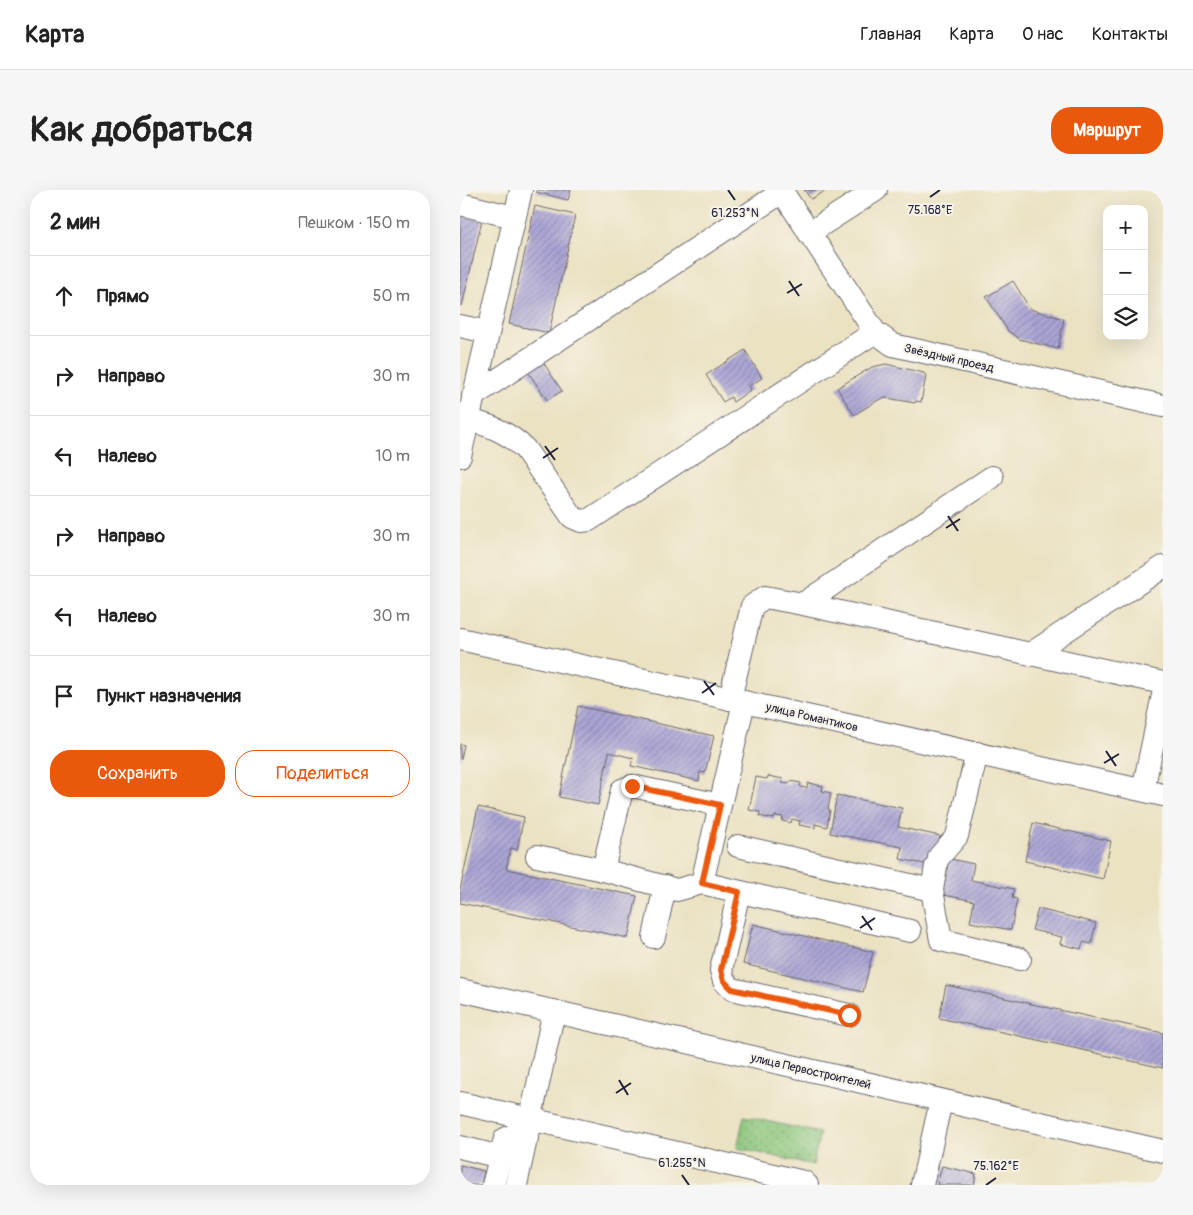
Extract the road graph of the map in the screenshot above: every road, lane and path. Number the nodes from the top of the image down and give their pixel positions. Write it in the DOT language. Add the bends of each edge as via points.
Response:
graph roads {
  1 [pos="521,190"];
  2 [pos="876,190"];
  3 [pos="781,191"];
  4 [pos="460,204"];
  5 [pos="514,217"];
  6 [pos="809,233"];
  7 [pos="460,326"];
  8 [pos="488,332"];
  9 [pos="875,332"];
  10 [pos="473,396"];
  11 [pos="1163,406"];
  12 [pos="464,419"];
  13 [pos="460,456"];
  14 [pos="992,477"];
  15 [pos="1163,568"];
  16 [pos="803,604"];
  17 [pos="460,639"];
  18 [pos="1032,653"];
  19 [pos="1163,682"];
  20 [pos="1163,695"];
  21 [pos="737,700"];
  22 [pos="976,753"];
  23 [pos="1153,793"];
  24 [pos="720,805"];
  25 [pos="738,846"];
  26 [pos="537,856"];
  27 [pos="603,870"];
  28 [pos="702,883"];
  29 [pos="665,886"];
  30 [pos="932,890"];
  31 [pos="739,892"];
  32 [pos="910,931"];
  33 [pos="654,937"];
  34 [pos="1020,959"];
  35 [pos="460,990"];
  36 [pos="554,1011"];
  37 [pos="849,1015"];
  38 [pos="941,1101"];
  39 [pos="460,1103"];
  40 [pos="529,1129"];
  41 [pos="460,1147"];
  42 [pos="1163,1150"];
  43 [pos="500,1157"];
  44 [pos="494,1185"];
  45 [pos="516,1185"];
  46 [pos="807,1185"];
  47 [pos="922,1185"];
  1 -- 5 [label="street"];
  2 -- 6 [label="street"];
  3 -- 6 [label="street, Звёздный проезд"];
  3 -- 10 [label="street"];
  4 -- 5 [label="street"];
  5 -- 8 [label="street"];
  6 -- 9 [label="street, Звёздный проезд"];
  7 -- 8 [label="street"];
  8 -- 10 [label="street"];
  9 -- 11 [label="street, Звёздный проезд" via="893,345"];
  9 -- 12 [label="street" via="589,520 572,518 517,441 494,427"];
  10 -- 12 [label="street"];
  12 -- 13 [label="street"];
  14 -- 16 [label="street"];
  15 -- 18 [label="street"];
  16 -- 18 [label="street"];
  16 -- 21 [label="street" via="765,597 752,606"];
  17 -- 21 [label="street, улица Романтиков"];
  18 -- 19 [label="street"];
  20 -- 23 [label="street"];
  21 -- 22 [label="street, улица Романтиков"];
  21 -- 24 [label="street"];
  22 -- 23 [label="street, улица Романтиков"];
  22 -- 30 [label="street" via="957,836 937,862"];
  24 -- 27 [label="street" via="632,786 622,790"];
  24 -- 28 [label="street"];
  25 -- 30 [label="street"];
  26 -- 27 [label="street"];
  27 -- 29 [label="street"];
  28 -- 29 [label="street" via="677,890"];
  28 -- 31 [label="street"];
  29 -- 33 [label="street"];
  30 -- 34 [label="street" via="941,940"];
  31 -- 32 [label="street"];
  31 -- 37 [label="street" via="721,970 724,981 732,989"];
  35 -- 36 [label="street, улица Первостроителей"];
  36 -- 38 [label="street, улица Первостроителей"];
  36 -- 40 [label="street"];
  38 -- 42 [label="street, улица Первостроителей"];
  38 -- 47 [label="street"];
  39 -- 40 [label="street"];
  40 -- 43 [label="street" via="505,1139"];
  40 -- 45 [label="street"];
  40 -- 46 [label="street"];
  41 -- 43 [label="street"];
  43 -- 44 [label="street"];
}
